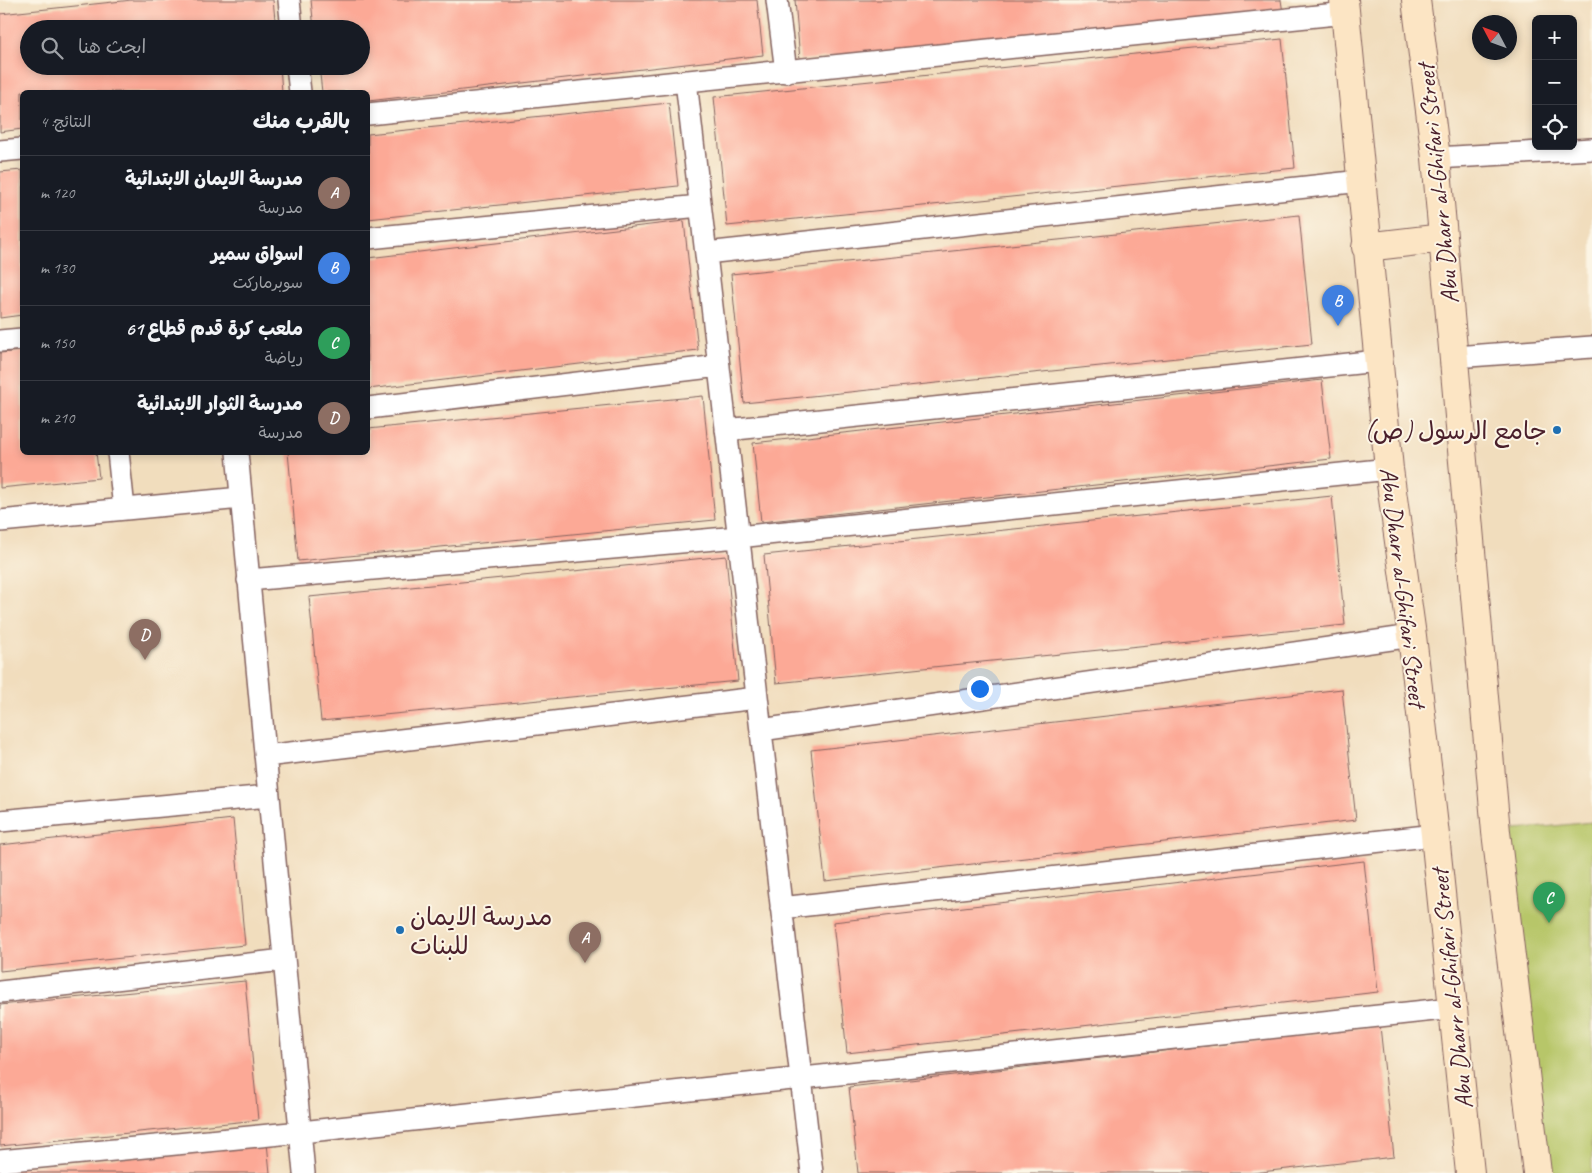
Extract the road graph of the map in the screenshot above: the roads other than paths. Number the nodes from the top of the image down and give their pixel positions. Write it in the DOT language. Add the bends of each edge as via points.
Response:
graph roads {
  1 [pos="289,0"];
  2 [pos="777,0"];
  3 [pos="1416,0"];
  4 [pos="1345,7"];
  5 [pos="291,20"];
  6 [pos="786,72"];
  7 [pos="297,75"];
  8 [pos="686,82"];
  9 [pos="300,90"];
  10 [pos="370,114"];
  11 [pos="20,149"];
  12 [pos="1592,149"];
  13 [pos="0,151"];
  14 [pos="1436,158"];
  15 [pos="1361,181"];
  16 [pos="700,206"];
  17 [pos="370,238"];
  18 [pos="1443,238"];
  19 [pos="1366,247"];
  20 [pos="706,253"];
  21 [pos="20,338"];
  22 [pos="0,341"];
  23 [pos="1592,347"];
  24 [pos="1455,357"];
  25 [pos="1377,361"];
  26 [pos="719,366"];
  27 [pos="370,408"];
  28 [pos="726,430"];
  29 [pos="118,455"];
  30 [pos="236,455"];
  31 [pos="1389,469"];
  32 [pos="241,498"];
  33 [pos="124,509"];
  34 [pos="0,521"];
  35 [pos="738,537"];
  36 [pos="248,580"];
  37 [pos="1412,636"];
  38 [pos="757,698"];
  39 [pos="761,730"];
  40 [pos="265,756"];
  41 [pos="269,796"];
  42 [pos="0,821"];
  43 [pos="1435,835"];
  44 [pos="781,908"];
  45 [pos="284,960"];
  46 [pos="0,992"];
  47 [pos="1453,1008"];
  48 [pos="801,1078"];
  49 [pos="300,1132"];
  50 [pos="0,1161"];
  51 [pos="304,1173"];
  52 [pos="812,1173"];
  53 [pos="1470,1173"];
  54 [pos="1537,1173"];
  1 -- 5 [label="street"];
  2 -- 6 [label="street"];
  3 -- 14 [label="main road, Abu Dharr al-Ghifari Street"];
  4 -- 6 [label="street"];
  4 -- 15 [label="main road, Abu Dharr al-Ghifari Street"];
  6 -- 8 [label="street"];
  7 -- 9 [label="street"];
  8 -- 10 [label="street"];
  8 -- 16 [label="street"];
  11 -- 13 [label="street"];
  12 -- 14 [label="street"];
  14 -- 18 [label="main road, Abu Dharr al-Ghifari Street"];
  15 -- 19 [label="main road, Abu Dharr al-Ghifari Street"];
  15 -- 20 [label="street"];
  16 -- 17 [label="street"];
  16 -- 20 [label="street"];
  18 -- 19 [label="main road"];
  18 -- 24 [label="main road, Abu Dharr al-Ghifari Street"];
  19 -- 25 [label="main road, Abu Dharr al-Ghifari Street"];
  20 -- 26 [label="street"];
  21 -- 22 [label="street"];
  23 -- 24 [label="street"];
  24 -- 54 [label="main road, Abu Dharr al-Ghifari Street" via="1496,832"];
  25 -- 28 [label="street"];
  25 -- 31 [label="main road, Abu Dharr al-Ghifari Street"];
  26 -- 27 [label="street"];
  26 -- 28 [label="street"];
  28 -- 35 [label="street"];
  29 -- 33 [label="street"];
  30 -- 32 [label="street"];
  31 -- 35 [label="street"];
  31 -- 37 [label="main road, Abu Dharr al-Ghifari Street"];
  32 -- 33 [label="street"];
  32 -- 36 [label="street"];
  33 -- 34 [label="street"];
  35 -- 36 [label="street"];
  35 -- 38 [label="street"];
  36 -- 40 [label="street"];
  37 -- 39 [label="street"];
  37 -- 43 [label="main road, Abu Dharr al-Ghifari Street"];
  38 -- 39 [label="street"];
  38 -- 40 [label="street"];
  39 -- 44 [label="street"];
  40 -- 41 [label="street"];
  41 -- 42 [label="street"];
  41 -- 45 [label="street"];
  43 -- 44 [label="street"];
  43 -- 47 [label="main road, Abu Dharr al-Ghifari Street"];
  44 -- 48 [label="street"];
  45 -- 46 [label="street"];
  45 -- 49 [label="street"];
  47 -- 48 [label="street"];
  47 -- 53 [label="main road, Abu Dharr al-Ghifari Street"];
  48 -- 49 [label="street"];
  48 -- 52 [label="street"];
  49 -- 50 [label="street"];
  49 -- 51 [label="street"];
}
